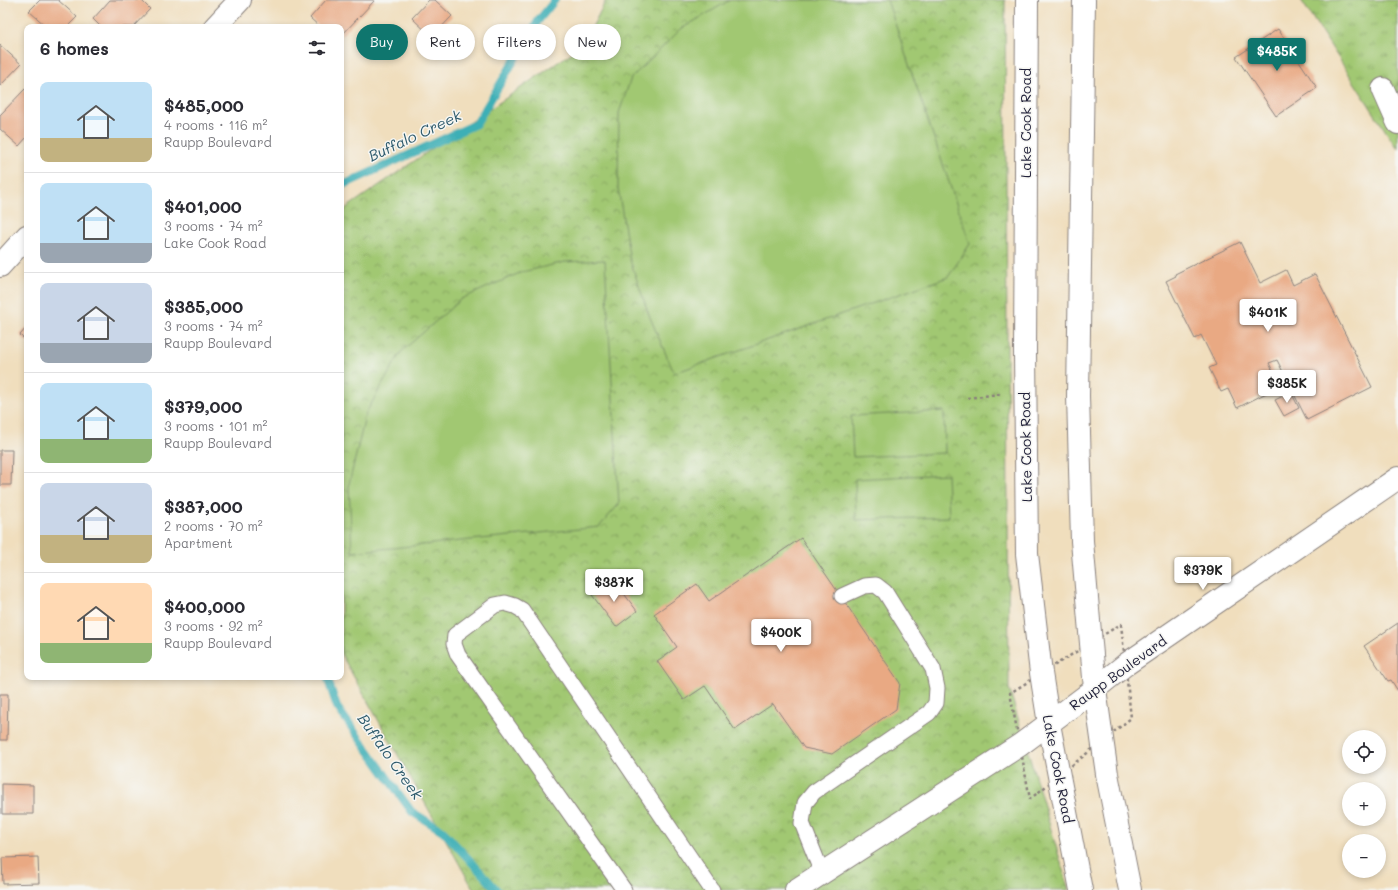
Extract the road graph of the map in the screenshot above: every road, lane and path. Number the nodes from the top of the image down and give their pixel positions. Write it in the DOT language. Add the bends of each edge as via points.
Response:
graph roads {
  1 [pos="240,0"];
  2 [pos="1027,0"];
  3 [pos="1084,0"];
  4 [pos="218,24"];
  5 [pos="1383,89"];
  6 [pos="1398,123"];
  7 [pos="24,239"];
  8 [pos="0,266"];
  9 [pos="1000,394"];
  10 [pos="966,398"];
  11 [pos="1398,478"];
  12 [pos="842,596"];
  13 [pos="1095,689"];
  14 [pos="1049,724"];
  15 [pos="822,873"];
  16 [pos="624,890"];
  17 [pos="712,890"];
  18 [pos="796,890"];
  19 [pos="1081,890"];
  20 [pos="1130,890"];
  1 -- 4 [label="main road"];
  2 -- 14 [label="main road, Lake Cook Road" via="1027,554"];
  3 -- 13 [label="main road" via="1078,396 1082,541"];
  5 -- 6 [label="main road"];
  7 -- 8 [label="main road"];
  9 -- 10 [label="path"];
  11 -- 13 [label="main road, Raupp Boulevard" via="1125,665"];
  12 -- 15 [label="lane" via="864,586 876,585 885,592 933,669 937,688 936,703 929,713 814,792 804,803 802,823"];
  13 -- 14 [label="main road, Raupp Boulevard"];
  13 -- 20 [label="main road" via="1107,774"];
  14 -- 15 [label="main road, Raupp Boulevard"];
  14 -- 19 [label="main road, Lake Cook Road"];
  15 -- 18 [label="main road, Raupp Boulevard"];
  16 -- 17 [label="lane" via="458,655 454,644 455,635 494,605 505,603 522,610"];
}
